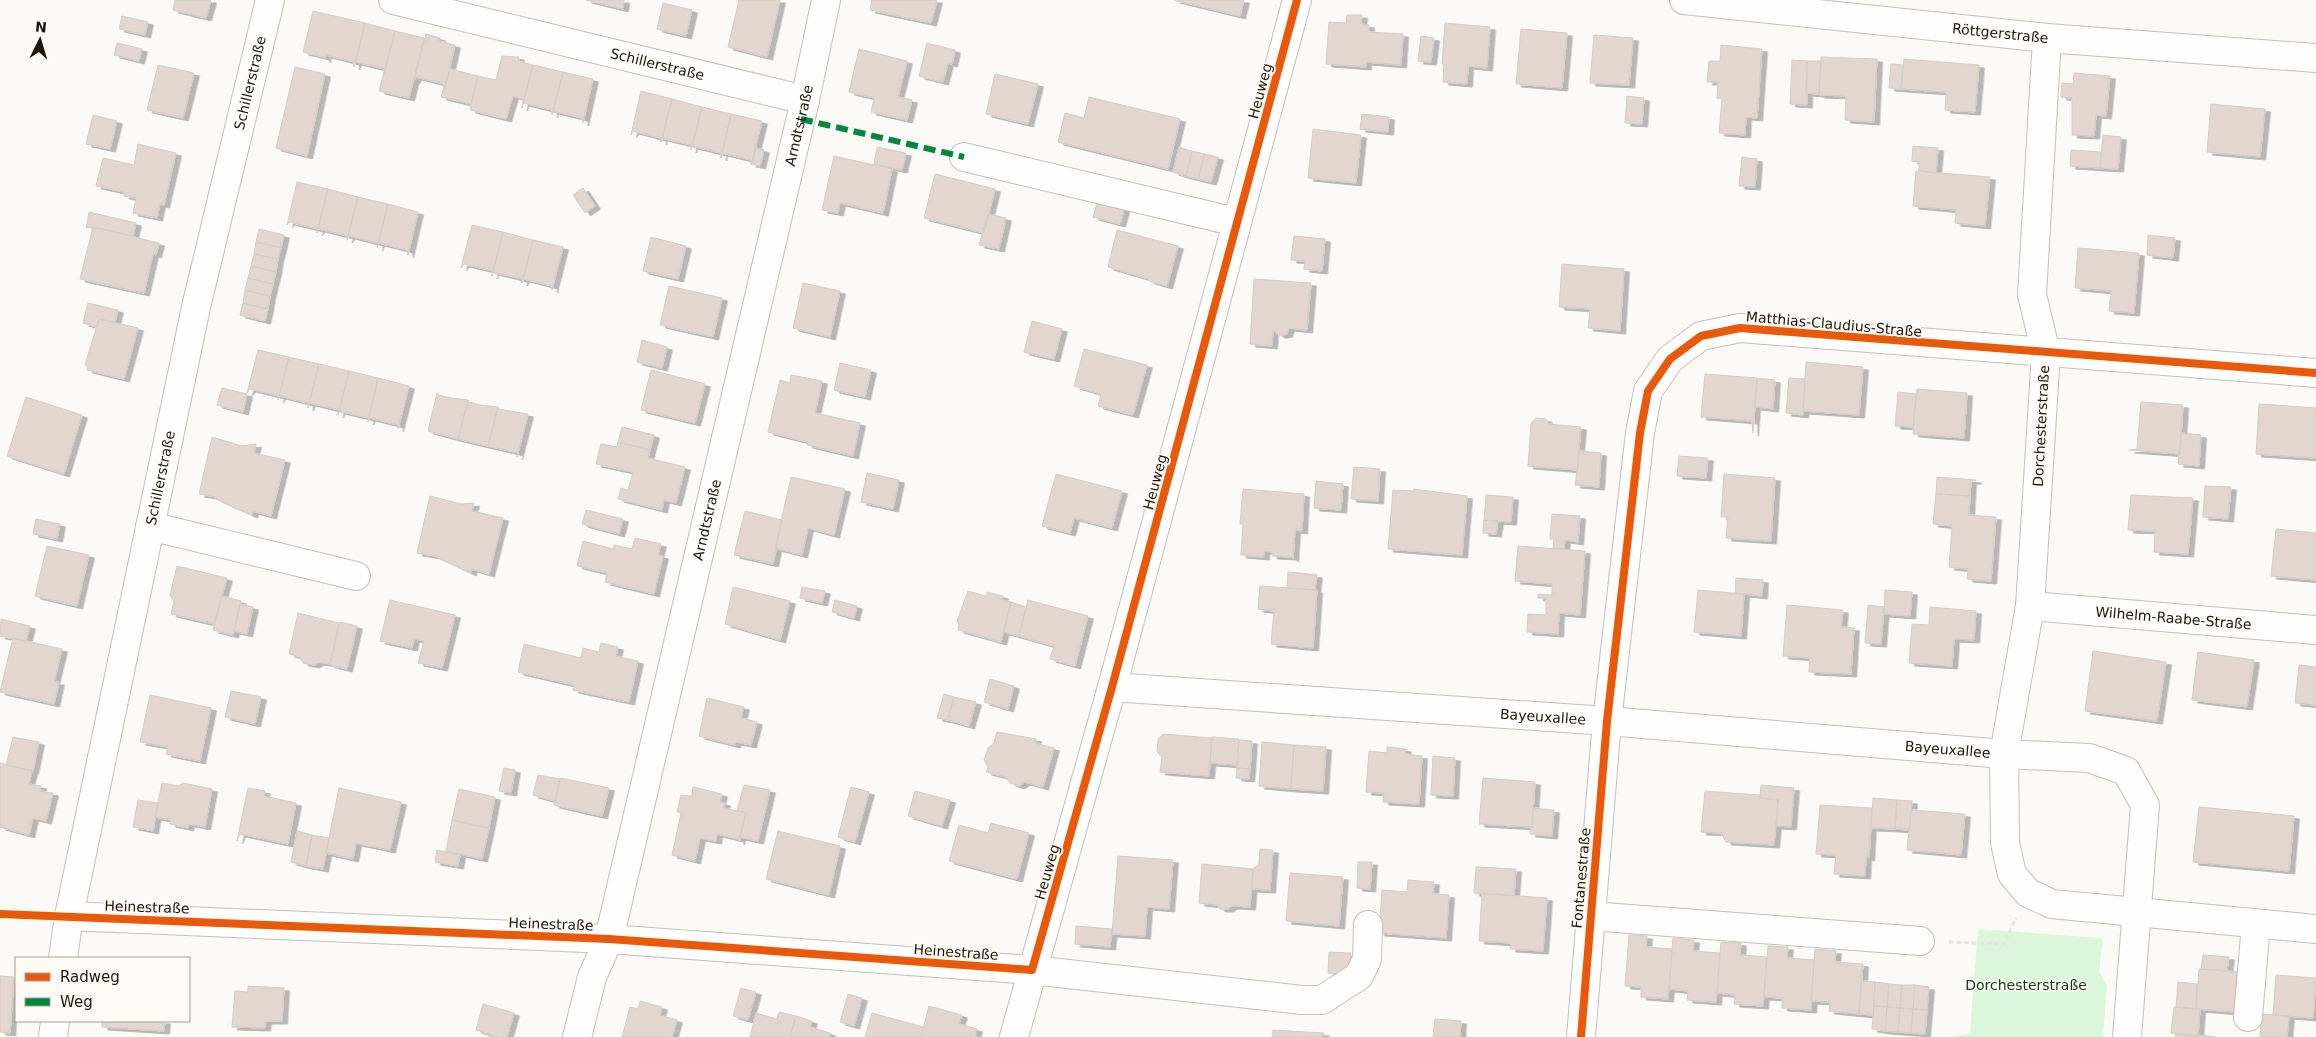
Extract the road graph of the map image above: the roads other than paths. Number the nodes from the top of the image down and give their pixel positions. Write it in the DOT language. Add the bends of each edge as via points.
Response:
graph roads {
  1 [pos="270,0"];
  2 [pos="393,0"];
  3 [pos="826,0"];
  4 [pos="1297,0"];
  5 [pos="1684,0"];
  6 [pos="2047,38"];
  7 [pos="2316,58"];
  8 [pos="805,100"];
  9 [pos="964,158"];
  10 [pos="1236,222"];
  11 [pos="2046,353"];
  12 [pos="2316,374"];
  13 [pos="150,526"];
  14 [pos="356,576"];
  15 [pos="2030,606"];
  16 [pos="2316,630"];
  17 [pos="1112,687"];
  18 [pos="1607,722"];
  19 [pos="2004,754"];
  20 [pos="2137,912"];
  21 [pos="69,916"];
  22 [pos="1590,916"];
  23 [pos="2256,924"];
  24 [pos="1368,925"];
  25 [pos="2316,929"];
  26 [pos="609,939"];
  27 [pos="1920,941"];
  28 [pos="63,957"];
  29 [pos="1032,970"];
  30 [pos="2248,1017"];
  31 [pos="55,1022"];
  32 [pos="53,1037"];
  33 [pos="577,1037"];
  34 [pos="1014,1037"];
  35 [pos="1581,1037"];
  36 [pos="2127,1037"];
  1 -- 13 [label="street, Schillerstraße" via="196,307"];
  2 -- 8 [label="street, Schillerstraße"];
  3 -- 8 [label="street, Arndtstraße"];
  4 -- 10 [label="street, Heuweg"];
  5 -- 6 [label="street, Röttgerstraße"];
  6 -- 7 [label="street, Röttgerstraße"];
  6 -- 11 [label="street, Dorchesterstraße" via="2032,295"];
  8 -- 26 [label="street, Arndtstraße"];
  9 -- 10 [label="street"];
  10 -- 17 [label="street, Heuweg"];
  11 -- 12 [label="street, Matthias-Claudius-Straße"];
  11 -- 15 [label="street, Dorchesterstraße"];
  11 -- 18 [label="street, Matthias-Claudius-Straße" via="1740,328 1701,336 1670,359 1648,391 1640,433"];
  13 -- 14 [label="street"];
  13 -- 21 [label="street, Schillerstraße"];
  15 -- 16 [label="street, Wilhelm-Raabe-Straße"];
  15 -- 19 [label="street, Dorchesterstraße"];
  17 -- 18 [label="street, Bayeuxallee"];
  17 -- 29 [label="street, Heuweg"];
  18 -- 19 [label="street, Bayeuxallee"];
  18 -- 22 [label="street, Fontanestraße"];
  19 -- 20 [label="street, Dorchesterstraße" via="2005,843 2012,874 2028,894 2052,904"];
  19 -- 20 [label="street, Bayeuxallee" via="2089,758 2126,771 2145,805"];
  20 -- 23 [label="street"];
  20 -- 36 [label="street"];
  21 -- 26 [label="street, Heinestraße"];
  21 -- 28 [label="street, Schillerstraße"];
  22 -- 27 [label="street"];
  22 -- 35 [label="street, Fontanestraße"];
  23 -- 25 [label="street"];
  23 -- 30 [label="street"];
  24 -- 29 [label="street, Heinestraße" via="1367,959 1360,976 1322,1000"];
  26 -- 29 [label="street, Heinestraße"];
  26 -- 33 [label="street, Arndtstraße" via="592,977"];
  29 -- 34 [label="street, Heuweg"];
  31 -- 32 [label="street"];
}
